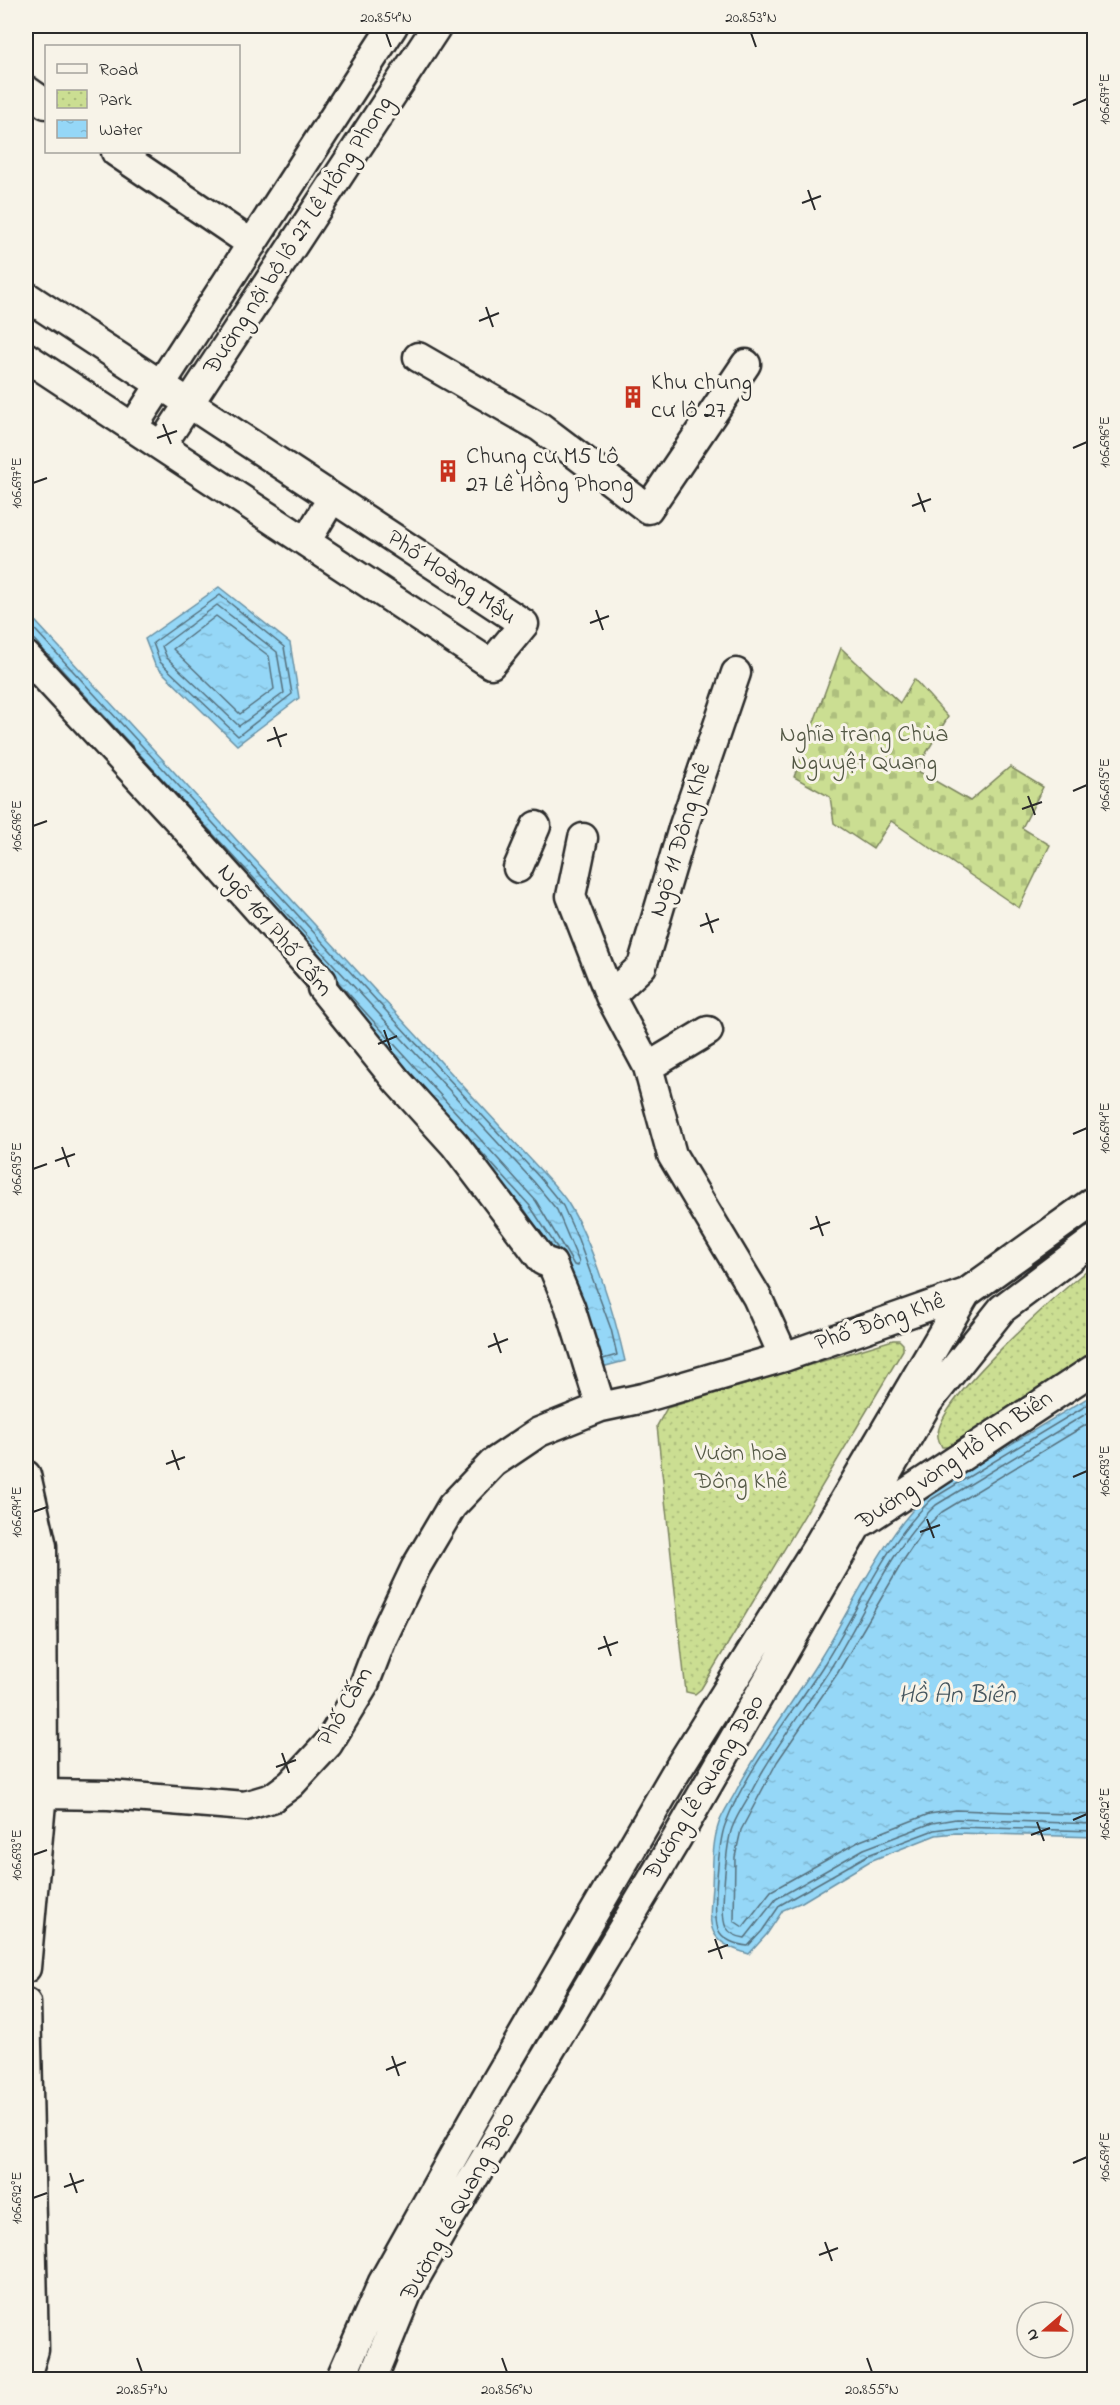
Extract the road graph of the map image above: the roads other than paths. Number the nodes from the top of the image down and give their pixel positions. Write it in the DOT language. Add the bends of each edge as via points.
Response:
graph roads {
  1 [pos="393,26"];
  2 [pos="437,26"];
  3 [pos="26,90"];
  4 [pos="45,104"];
  5 [pos="117,153"];
  6 [pos="252,243"];
  7 [pos="26,296"];
  8 [pos="26,357"];
  9 [pos="418,357"];
  10 [pos="746,364"];
  11 [pos="160,385"];
  12 [pos="189,404"];
  13 [pos="133,427"];
  14 [pos="161,446"];
  15 [pos="332,498"];
  16 [pos="306,542"];
  17 [pos="26,656"];
  18 [pos="736,673"];
  19 [pos="536,826"];
  20 [pos="583,838"];
  21 [pos="518,868"];
  22 [pos="610,996"];
  23 [pos="708,1031"];
  24 [pos="648,1067"];
  25 [pos="1095,1201"];
  26 [pos="1095,1240"];
  27 [pos="966,1293"];
  28 [pos="1002,1309"];
  29 [pos="784,1357"];
  30 [pos="1095,1369"];
  31 [pos="643,1398"];
  32 [pos="601,1407"];
  33 [pos="26,1474"];
  34 [pos="859,1525"];
  35 [pos="814,1552"];
  36 [pos="43,1794"];
  37 [pos="26,1968"];
  38 [pos="26,2003"];
  39 [pos="26,2377"];
  40 [pos="340,2379"];
  41 [pos="372,2379"];
  1 -- 6 [label="street"];
  2 -- 12 [label="street, Đường nội bộ lô 27 Lê Hồng Phong"];
  3 -- 4 [label="street"];
  5 -- 6 [label="street"];
  6 -- 11 [label="street"];
  7 -- 11 [label="street, Phố Hoàng Mậu"];
  8 -- 13 [label="street, Phố Hoàng Mậu"];
  9 -- 10 [label="street" via="540,427 648,510"];
  11 -- 12 [label="street, Phố Hoàng Mậu"];
  11 -- 13 [label="street"];
  12 -- 14 [label="street, Đường nội bộ lô 27 Lê Hồng Phong"];
  12 -- 15 [label="street, Phố Hoàng Mậu"];
  13 -- 14 [label="street, Phố Hoàng Mậu"];
  14 -- 16 [label="street, Phố Hoàng Mậu"];
  15 -- 16 [label="street"];
  15 -- 16 [label="street, Phố Hoàng Mậu" via="524,624 491,664"];
  17 -- 32 [label="street, Ngõ 161 Phố Cấm" via="322,981 329,982 375,1044 549,1247"];
  18 -- 22 [label="street, Ngõ 11 Đông Khê" via="684,825 642,966"];
  19 -- 21 [label="street"];
  20 -- 22 [label="street" via="571,896"];
  22 -- 24 [label="street"];
  23 -- 24 [label="street"];
  24 -- 29 [label="street" via="672,1155 757,1297"];
  25 -- 27 [label="street, Phố Đông Khê"];
  26 -- 28 [label="street, Đường Lê Quang Đạo"];
  27 -- 28 [label="street"];
  27 -- 29 [label="street, Phố Đông Khê"];
  27 -- 35 [label="street, Đường Lê Quang Đạo"];
  28 -- 34 [label="street, Đường Lê Quang Đạo" via="928,1402"];
  29 -- 31 [label="street, Phố Đông Khê"];
  30 -- 34 [label="street, Đường vòng Hồ An Biên"];
  31 -- 32 [label="street, Phố Cấm"];
  32 -- 36 [label="street, Phố Cấm" via="539,1432 493,1463 452,1506 409,1579 364,1685 334,1734 291,1784 272,1798 245,1806"];
  33 -- 36 [label="street" via="42,1546"];
  34 -- 35 [label="street, Đường vòng Hồ An Biên"];
  34 -- 41 [label="street, Đường Lê Quang Đạo" via="443,2229 409,2289"];
  35 -- 40 [label="street, Đường Lê Quang Đạo" via="676,1772 472,2121 383,2282"];
  36 -- 37 [label="street"];
  38 -- 39 [label="street" via="34,2350"];
}
